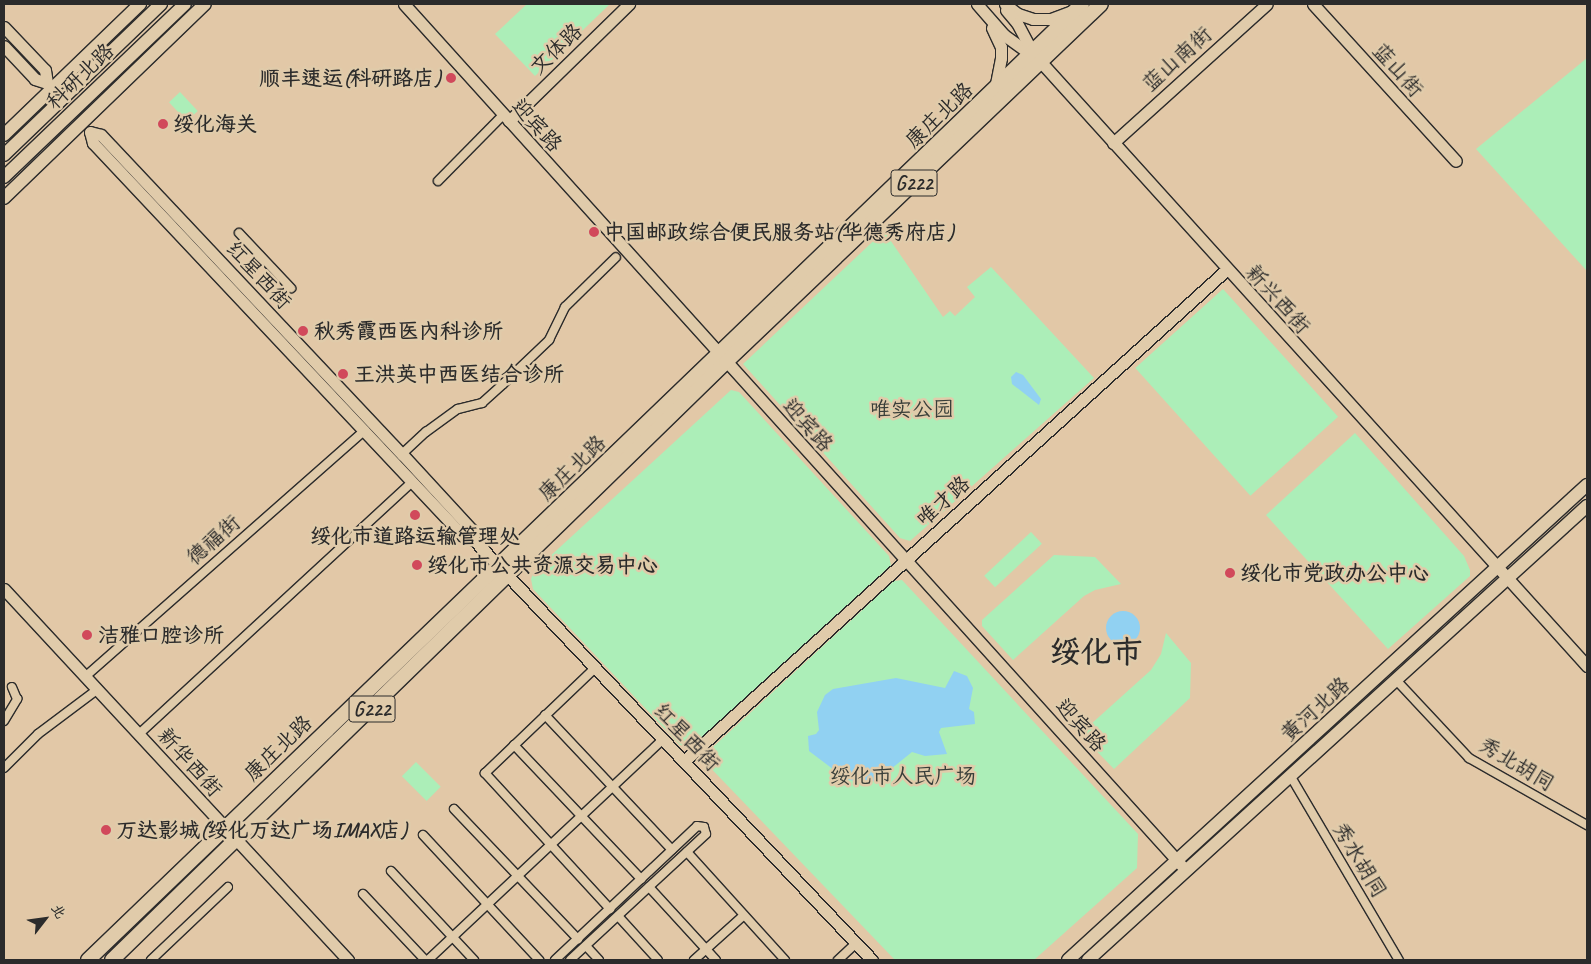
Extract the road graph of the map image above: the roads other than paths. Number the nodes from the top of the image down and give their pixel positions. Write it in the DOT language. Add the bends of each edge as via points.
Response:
graph roads {
  1 [pos="140,4"];
  2 [pos="161,4"];
  3 [pos="184,4"];
  4 [pos="205,4"];
  5 [pos="404,4"];
  6 [pos="629,4"];
  7 [pos="971,4"];
  8 [pos="977,4"];
  9 [pos="999,4"];
  10 [pos="1005,4"];
  11 [pos="1101,4"];
  12 [pos="1267,4"];
  13 [pos="1313,4"];
  14 [pos="1079,6"];
  15 [pos="4,26"];
  16 [pos="4,46"];
  17 [pos="1036,57"];
  18 [pos="49,86"];
  19 [pos="994,90"];
  20 [pos="62,99"];
  21 [pos="72,113"];
  22 [pos="506,118"];
  23 [pos="86,128"];
  24 [pos="4,135"];
  25 [pos="1113,143"];
  26 [pos="4,155"];
  27 [pos="1456,161"];
  28 [pos="4,177"];
  29 [pos="438,181"];
  30 [pos="4,198"];
  31 [pos="239,233"];
  32 [pos="616,257"];
  33 [pos="1226,270"];
  34 [pos="291,288"];
  35 [pos="722,358"];
  36 [pos="369,426"];
  37 [pos="402,454"];
  38 [pos="412,482"];
  39 [pos="1587,485"];
  40 [pos="1587,506"];
  41 [pos="474,540"];
  42 [pos="905,560"];
  43 [pos="498,566"];
  44 [pos="1496,568"];
  45 [pos="508,578"];
  46 [pos="1506,579"];
  47 [pos="4,589"];
  48 [pos="1587,666"];
  49 [pos="594,668"];
  50 [pos="86,676"];
  51 [pos="1396,680"];
  52 [pos="12,687"];
  53 [pos="98,689"];
  54 [pos="545,715"];
  55 [pos="4,721"];
  56 [pos="139,734"];
  57 [pos="663,739"];
  58 [pos="514,745"];
  59 [pos="684,761"];
  60 [pos="4,768"];
  61 [pos="1291,777"];
  62 [pos="614,788"];
  63 [pos="454,808"];
  64 [pos="582,816"];
  65 [pos="1587,825"];
  66 [pos="224,827"];
  67 [pos="422,835"];
  68 [pos="235,840"];
  69 [pos="551,845"];
  70 [pos="672,850"];
  71 [pos="687,852"];
  72 [pos="1182,866"];
  73 [pos="391,871"];
  74 [pos="518,876"];
  75 [pos="641,879"];
  76 [pos="228,887"];
  77 [pos="649,887"];
  78 [pos="363,894"];
  79 [pos="487,905"];
  80 [pos="610,909"];
  81 [pos="744,915"];
  82 [pos="618,916"];
  83 [pos="452,937"];
  84 [pos="578,939"];
  85 [pos="856,943"];
  86 [pos="586,946"];
  87 [pos="706,950"];
  88 [pos="88,960"];
  89 [pos="112,960"];
  90 [pos="151,960"];
  91 [pos="348,960"];
  92 [pos="426,960"];
  93 [pos="474,960"];
  94 [pos="539,960"];
  95 [pos="555,960"];
  96 [pos="570,960"];
  97 [pos="599,960"];
  98 [pos="658,960"];
  99 [pos="694,960"];
  100 [pos="716,960"];
  101 [pos="784,960"];
  102 [pos="838,960"];
  103 [pos="872,960"];
  104 [pos="1068,960"];
  105 [pos="1088,960"];
  106 [pos="1399,960"];
  1 -- 18 [label="main road"];
  2 -- 20 [label="main road, 科研北路"];
  3 -- 21 [label="main road, 科研北路"];
  4 -- 23 [label="main road"];
  5 -- 22 [label="main road, 迎宾路"];
  6 -- 22 [label="main road, 文体路"];
  7 -- 19 [label="main road" via="991,26 1001,47 1000,70"];
  8 -- 17 [label="main road, 新兴西街" via="1004,34"];
  9 -- 17 [label="main road, 新兴西街" via="1017,23"];
  10 -- 14 [label="main road" via="1018,14 1042,20"];
  11 -- 17 [label="highway, 康庄北路 / G222"];
  12 -- 25 [label="main road, 蓝山南街"];
  13 -- 27 [label="main road, 蓝山街"];
  14 -- 17 [label="highway, 康庄北路 / G222"];
  15 -- 18 [label="main road" via="45,70"];
  16 -- 18 [label="main road" via="35,79"];
  17 -- 19 [label="highway, 康庄北路 / G222"];
  17 -- 25 [label="main road, 新兴西街"];
  17 -- 35 [label="highway, 康庄北路 / G222"];
  18 -- 20 [label="main road"];
  18 -- 24 [label="main road"];
  19 -- 35 [label="highway, 康庄北路 / G222"];
  20 -- 26 [label="main road, 科研北路"];
  21 -- 23 [label="main road, 红星西街"];
  21 -- 28 [label="main road, 科研北路"];
  22 -- 29 [label="street"];
  22 -- 35 [label="main road, 迎宾路"];
  23 -- 30 [label="main road"];
  23 -- 36 [label="main road, 红星西街" via="101,135 149,194"];
  25 -- 33 [label="main road, 新兴西街"];
  31 -- 34 [label="street"];
  32 -- 37 [label="street" via="565,307 549,340 503,384 482,403 458,409"];
  33 -- 42 [label="main road, 唯才路"];
  33 -- 44 [label="main road, 新兴西街"];
  35 -- 42 [label="main road, 迎宾路"];
  35 -- 43 [label="highway, 康庄北路 / G222"];
  35 -- 45 [label="highway, 康庄北路 / G222"];
  36 -- 37 [label="main road, 红星西街"];
  36 -- 38 [label="main road, 红星西街"];
  36 -- 50 [label="street, 德福街"];
  37 -- 41 [label="main road, 红星西街" via="471,529"];
  38 -- 41 [label="main road, 红星西街" via="462,536"];
  38 -- 56 [label="street"];
  39 -- 44 [label="main road, 黄河北路"];
  40 -- 46 [label="main road, 黄河北路"];
  41 -- 43 [label="main road, 红星西街"];
  42 -- 59 [label="main road, 唯才路"];
  42 -- 72 [label="main road, 迎宾路"];
  43 -- 45 [label="main road, 红星西街"];
  43 -- 66 [label="highway, 康庄北路 / G222"];
  44 -- 46 [label="main road, 新兴西街"];
  44 -- 72 [label="main road, 黄河北路"];
  45 -- 49 [label="main road, 红星西街"];
  45 -- 68 [label="highway, 康庄北路 / G222"];
  46 -- 48 [label="main road, 新兴西街"];
  46 -- 51 [label="main road, 黄河北路"];
  47 -- 50 [label="main road, 新华西街"];
  49 -- 54 [label="street"];
  49 -- 57 [label="main road, 红星西街"];
  50 -- 53 [label="main road, 新华西街"];
  51 -- 61 [label="main road, 黄河北路"];
  51 -- 65 [label="street, 秀北胡同" via="1469,758"];
  52 -- 55 [label="street" via="17,699"];
  53 -- 56 [label="main road, 新华西街"];
  53 -- 60 [label="street" via="38,734"];
  54 -- 58 [label="street"];
  54 -- 62 [label="street"];
  56 -- 66 [label="main road, 新华西街"];
  57 -- 59 [label="main road, 红星西街"];
  57 -- 62 [label="street"];
  58 -- 64 [label="street"];
  58 -- 69 [label="street" via="485,774"];
  59 -- 85 [label="main road, 红星西街"];
  61 -- 72 [label="main road, 黄河北路"];
  61 -- 106 [label="street, 秀水胡同"];
  62 -- 64 [label="street"];
  62 -- 70 [label="street"];
  63 -- 74 [label="street"];
  64 -- 69 [label="street"];
  64 -- 75 [label="street"];
  66 -- 68 [label="main road, 新华西街"];
  66 -- 88 [label="highway, 康庄北路 / G222"];
  67 -- 79 [label="street"];
  68 -- 89 [label="highway, 康庄北路 / G222"];
  68 -- 91 [label="main road, 新华西街"];
  69 -- 74 [label="street"];
  69 -- 80 [label="street"];
  70 -- 71 [label="street" via="698,826 704,827 706,834"];
  70 -- 75 [label="street"];
  71 -- 77 [label="street"];
  71 -- 81 [label="street"];
  72 -- 104 [label="main road, 黄河北路"];
  72 -- 105 [label="main road, 黄河北路"];
  73 -- 83 [label="street"];
  74 -- 79 [label="street"];
  74 -- 84 [label="street"];
  75 -- 80 [label="street"];
  76 -- 90 [label="street"];
  77 -- 82 [label="street"];
  77 -- 87 [label="street"];
  78 -- 92 [label="street"];
  79 -- 83 [label="street"];
  79 -- 94 [label="street"];
  80 -- 84 [label="street"];
  81 -- 87 [label="street"];
  81 -- 101 [label="street"];
  82 -- 86 [label="street"];
  82 -- 98 [label="street"];
  83 -- 92 [label="street"];
  83 -- 93 [label="street"];
  84 -- 95 [label="street"];
  85 -- 102 [label="street"];
  85 -- 103 [label="main road, 红星西街"];
  86 -- 96 [label="street"];
  86 -- 97 [label="street"];
  87 -- 99 [label="street"];
  87 -- 100 [label="street"];
}
